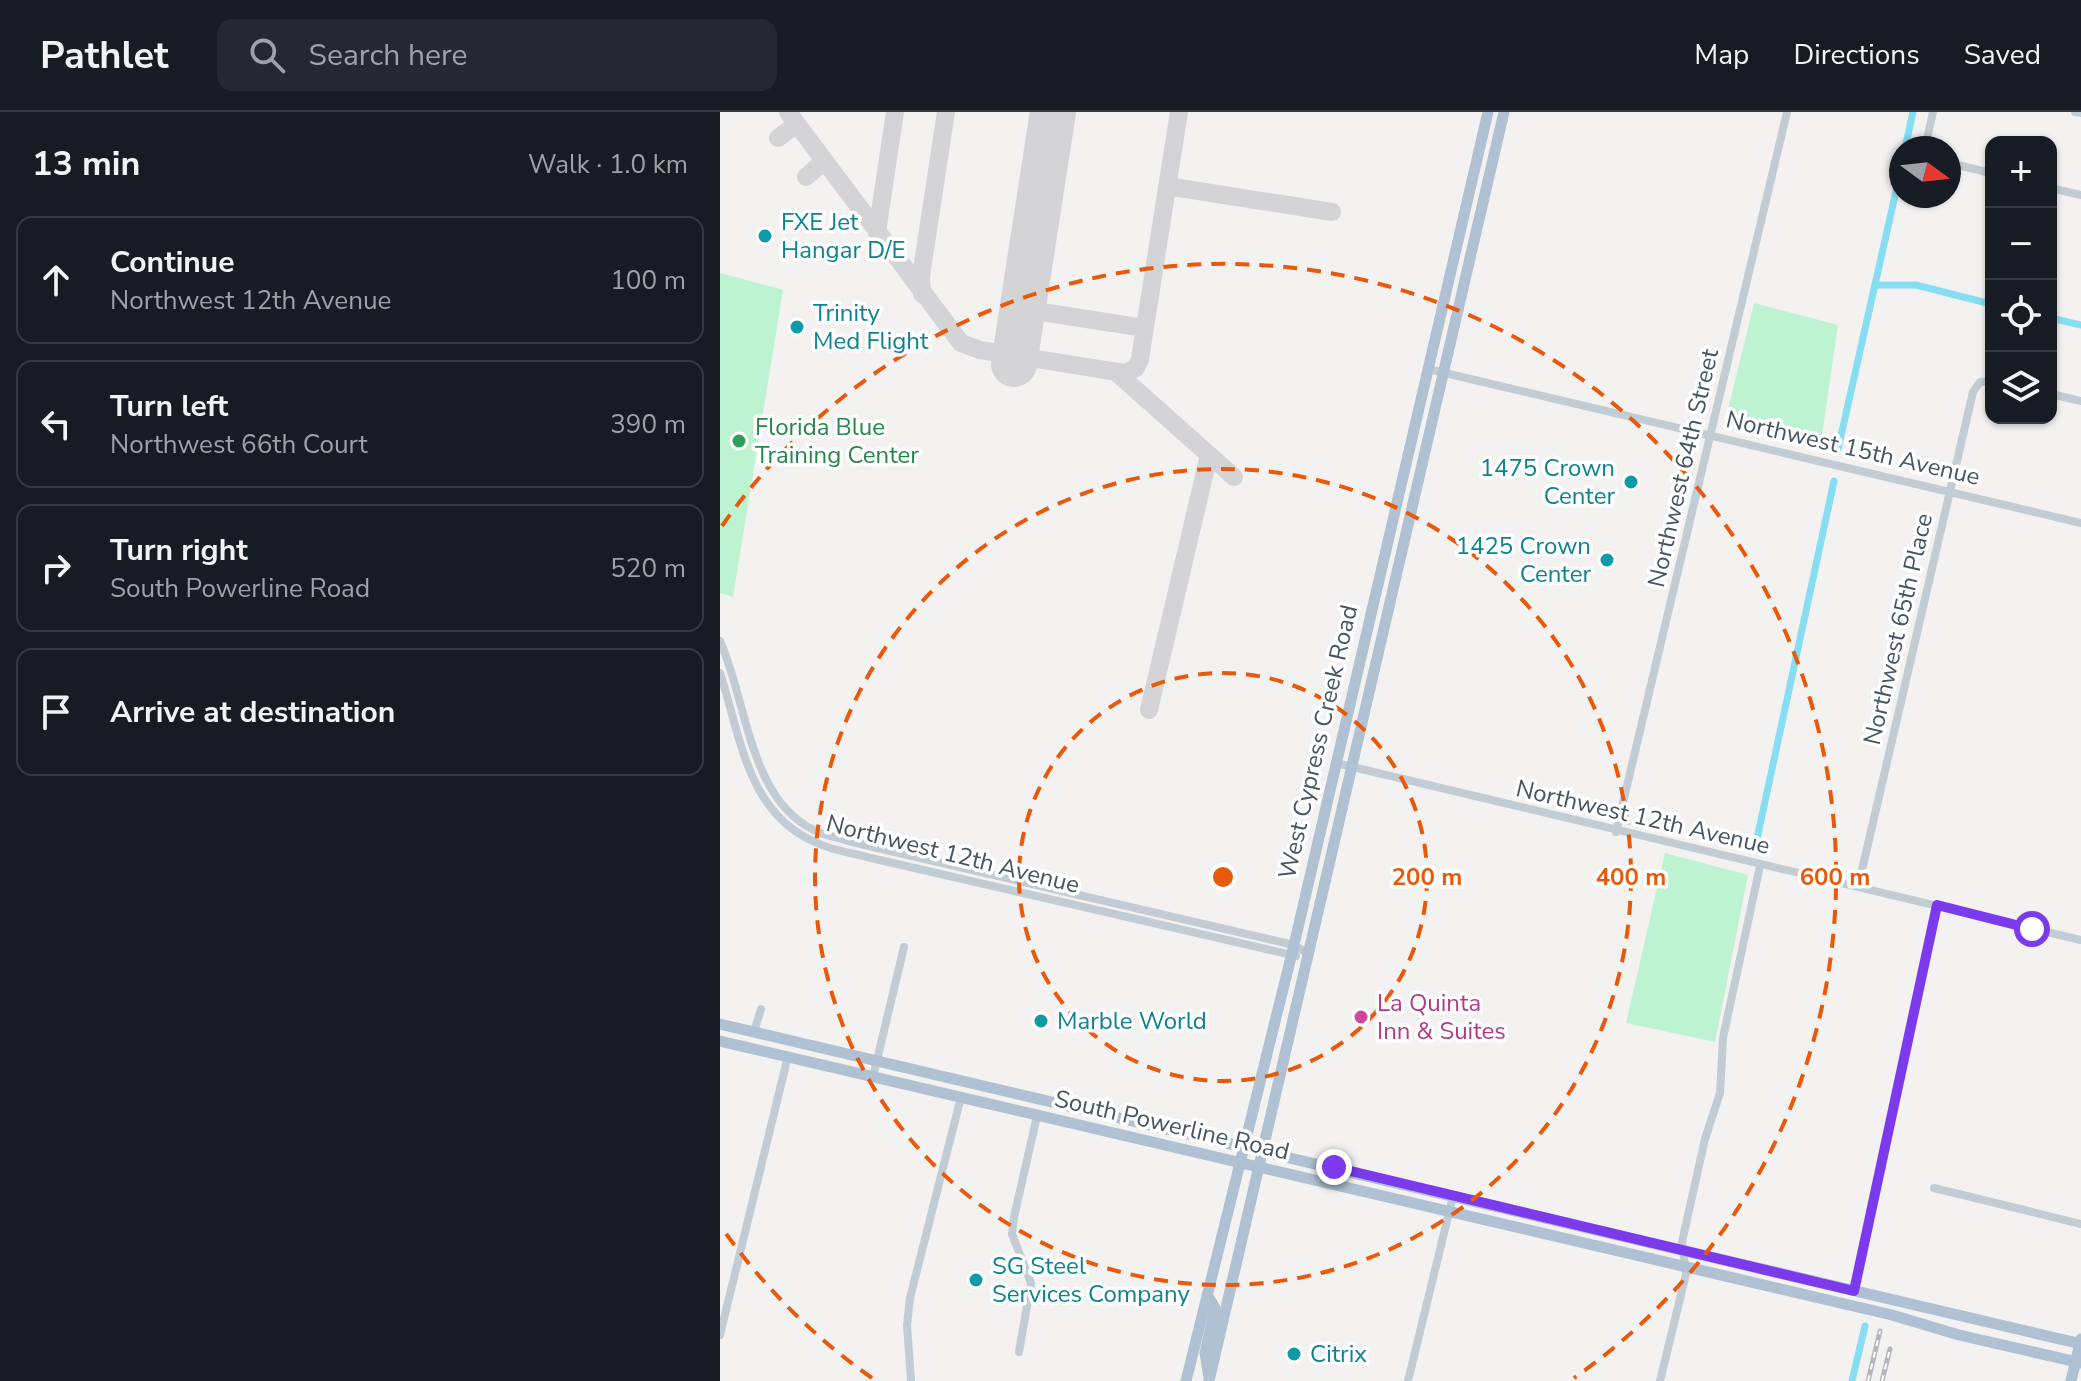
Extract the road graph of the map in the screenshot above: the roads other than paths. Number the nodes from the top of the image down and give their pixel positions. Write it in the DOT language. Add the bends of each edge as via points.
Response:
graph roads {
  1 [pos="1488,112"];
  2 [pos="1504,112"];
  3 [pos="1787,112"];
  4 [pos="1933,112"];
  5 [pos="2075,112"];
  6 [pos="2081,113"];
  7 [pos="1928,136"];
  8 [pos="1961,166"];
  9 [pos="1985,172"];
  10 [pos="2057,189"];
  11 [pos="2081,195"];
  12 [pos="1428,369"];
  13 [pos="1443,373"];
  14 [pos="1985,382"];
  15 [pos="2057,395"];
  16 [pos="2081,401"];
  17 [pos="1712,435"];
  18 [pos="1400,490"];
  19 [pos="1950,492"];
  20 [pos="1410,517"];
  21 [pos="2081,523"];
  22 [pos="720,641"];
  23 [pos="720,673"];
  24 [pos="742,704"];
  25 [pos="730,707"];
  26 [pos="1336,763"];
  27 [pos="1352,767"];
  28 [pos="1616,832"];
  29 [pos="873,847"];
  30 [pos="871,858"];
  31 [pos="1760,866"];
  32 [pos="1858,887"];
  33 [pos="1937,905"];
  34 [pos="1130,906"];
  35 [pos="1127,917"];
  36 [pos="2081,940"];
  37 [pos="904,947"];
  38 [pos="1293,951"];
  39 [pos="1309,954"];
  40 [pos="761,1009"];
  41 [pos="720,1024"];
  42 [pos="754,1032"];
  43 [pos="720,1041"];
  44 [pos="788,1056"];
  45 [pos="877,1061"];
  46 [pos="873,1077"];
  47 [pos="949,1078"];
  48 [pos="981,1086"];
  49 [pos="961,1097"];
  50 [pos="1088,1111"];
  51 [pos="1037,1116"];
  52 [pos="1060,1122"];
  53 [pos="1245,1146"];
  54 [pos="1263,1150"];
  55 [pos="1240,1164"];
  56 [pos="1259,1168"];
  57 [pos="1934,1188"];
  58 [pos="1453,1196"];
  59 [pos="1450,1211"];
  60 [pos="2081,1224"];
  61 [pos="1683,1251"];
  62 [pos="1686,1267"];
  63 [pos="1854,1291"];
  64 [pos="1207,1295"];
  65 [pos="720,1335"];
  66 [pos="2081,1342"];
  67 [pos="1019,1352"];
  68 [pos="2078,1362"];
  69 [pos="1209,1380"];
  70 [pos="911,1381"];
  71 [pos="1186,1381"];
  72 [pos="1408,1381"];
  73 [pos="1660,1381"];
  74 [pos="2071,1381"];
  1 -- 12 [label="main road, West Cypress Creek Road"];
  2 -- 13 [label="main road, West Cypress Creek Road"];
  3 -- 17 [label="street, Northwest 64th Street"];
  4 -- 7 [label="street"];
  5 -- 6 [label="street"];
  8 -- 9 [label="street"];
  10 -- 11 [label="street"];
  12 -- 13 [label="street, Northwest 15th Avenue"];
  12 -- 18 [label="main road, West Cypress Creek Road"];
  13 -- 17 [label="street, Northwest 15th Avenue"];
  13 -- 20 [label="main road, West Cypress Creek Road"];
  14 -- 19 [label="street, Northwest 65th Place" via="1973,392"];
  15 -- 16 [label="street"];
  17 -- 19 [label="street, Northwest 15th Avenue"];
  17 -- 28 [label="street, Northwest 64th Street"];
  18 -- 20 [label="main road"];
  18 -- 26 [label="main road, West Cypress Creek Road"];
  19 -- 21 [label="street, Northwest 15th Avenue"];
  19 -- 32 [label="street, Northwest 65th Place"];
  20 -- 27 [label="main road, West Cypress Creek Road"];
  22 -- 24 [label="street, Northwest 12th Avenue"];
  23 -- 25 [label="street, Northwest 12th Avenue"];
  24 -- 25 [label="street"];
  24 -- 29 [label="street, Northwest 12th Avenue" via="763,774 787,811 815,830"];
  25 -- 30 [label="street, Northwest 12th Avenue" via="757,789 779,819 821,845"];
  26 -- 27 [label="street, Northwest 12th Avenue"];
  26 -- 38 [label="main road, West Cypress Creek Road"];
  27 -- 28 [label="street, Northwest 12th Avenue"];
  27 -- 39 [label="main road, West Cypress Creek Road"];
  28 -- 31 [label="street, Northwest 12th Avenue"];
  29 -- 30 [label="street"];
  29 -- 34 [label="street, Northwest 12th Avenue"];
  30 -- 35 [label="street, Northwest 12th Avenue"];
  31 -- 32 [label="street, Northwest 12th Avenue"];
  31 -- 61 [label="street" via="1723,1038 1720,1093 1705,1139"];
  32 -- 33 [label="street, Northwest 12th Avenue"];
  33 -- 36 [label="street, Northwest 12th Avenue"];
  33 -- 63 [label="street"];
  34 -- 35 [label="street"];
  34 -- 38 [label="street, Northwest 12th Avenue"];
  35 -- 38 [label="street, Northwest 12th Avenue"];
  37 -- 45 [label="street"];
  38 -- 39 [label="street"];
  38 -- 53 [label="main road, West Cypress Creek Road"];
  39 -- 54 [label="main road, West Cypress Creek Road"];
  40 -- 42 [label="street"];
  41 -- 42 [label="main road, South Powerline Road"];
  42 -- 45 [label="main road, South Powerline Road"];
  43 -- 44 [label="main road, South Powerline Road"];
  44 -- 46 [label="main road, South Powerline Road"];
  44 -- 65 [label="street"];
  45 -- 46 [label="street"];
  45 -- 47 [label="main road, South Powerline Road"];
  46 -- 49 [label="main road, South Powerline Road"];
  47 -- 48 [label="main road, South Powerline Road"];
  47 -- 49 [label="main road"];
  48 -- 49 [label="main road"];
  48 -- 50 [label="main road, South Powerline Road"];
  49 -- 51 [label="main road, South Powerline Road"];
  49 -- 70 [label="street" via="910,1298"];
  50 -- 52 [label="main road"];
  50 -- 53 [label="main road, South Powerline Road"];
  51 -- 52 [label="main road, South Powerline Road"];
  51 -- 67 [label="street" via="1012,1234 1031,1283"];
  52 -- 55 [label="main road, South Powerline Road"];
  53 -- 54 [label="main road, South Powerline Road"];
  53 -- 55 [label="main road, West Cypress Creek Road"];
  54 -- 56 [label="main road, West Cypress Creek Road"];
  54 -- 58 [label="main road, South Powerline Road"];
  55 -- 56 [label="main road, South Powerline Road"];
  55 -- 64 [label="main road, West Cypress Creek Road"];
  56 -- 59 [label="main road, South Powerline Road"];
  56 -- 69 [label="main road, West Cypress Creek Road"];
  57 -- 60 [label="street"];
  58 -- 59 [label="street"];
  58 -- 61 [label="main road, South Powerline Road"];
  59 -- 62 [label="main road, South Powerline Road"];
  59 -- 72 [label="street"];
  61 -- 62 [label="street"];
  61 -- 63 [label="main road, South Powerline Road"];
  62 -- 68 [label="main road, South Powerline Road"];
  62 -- 73 [label="street"];
  63 -- 66 [label="main road, South Powerline Road"];
  64 -- 69 [label="main road" via="1215,1308 1205,1353"];
  64 -- 71 [label="main road, West Cypress Creek Road"];
  66 -- 68 [label="main road"];
  68 -- 74 [label="main road"];
}
